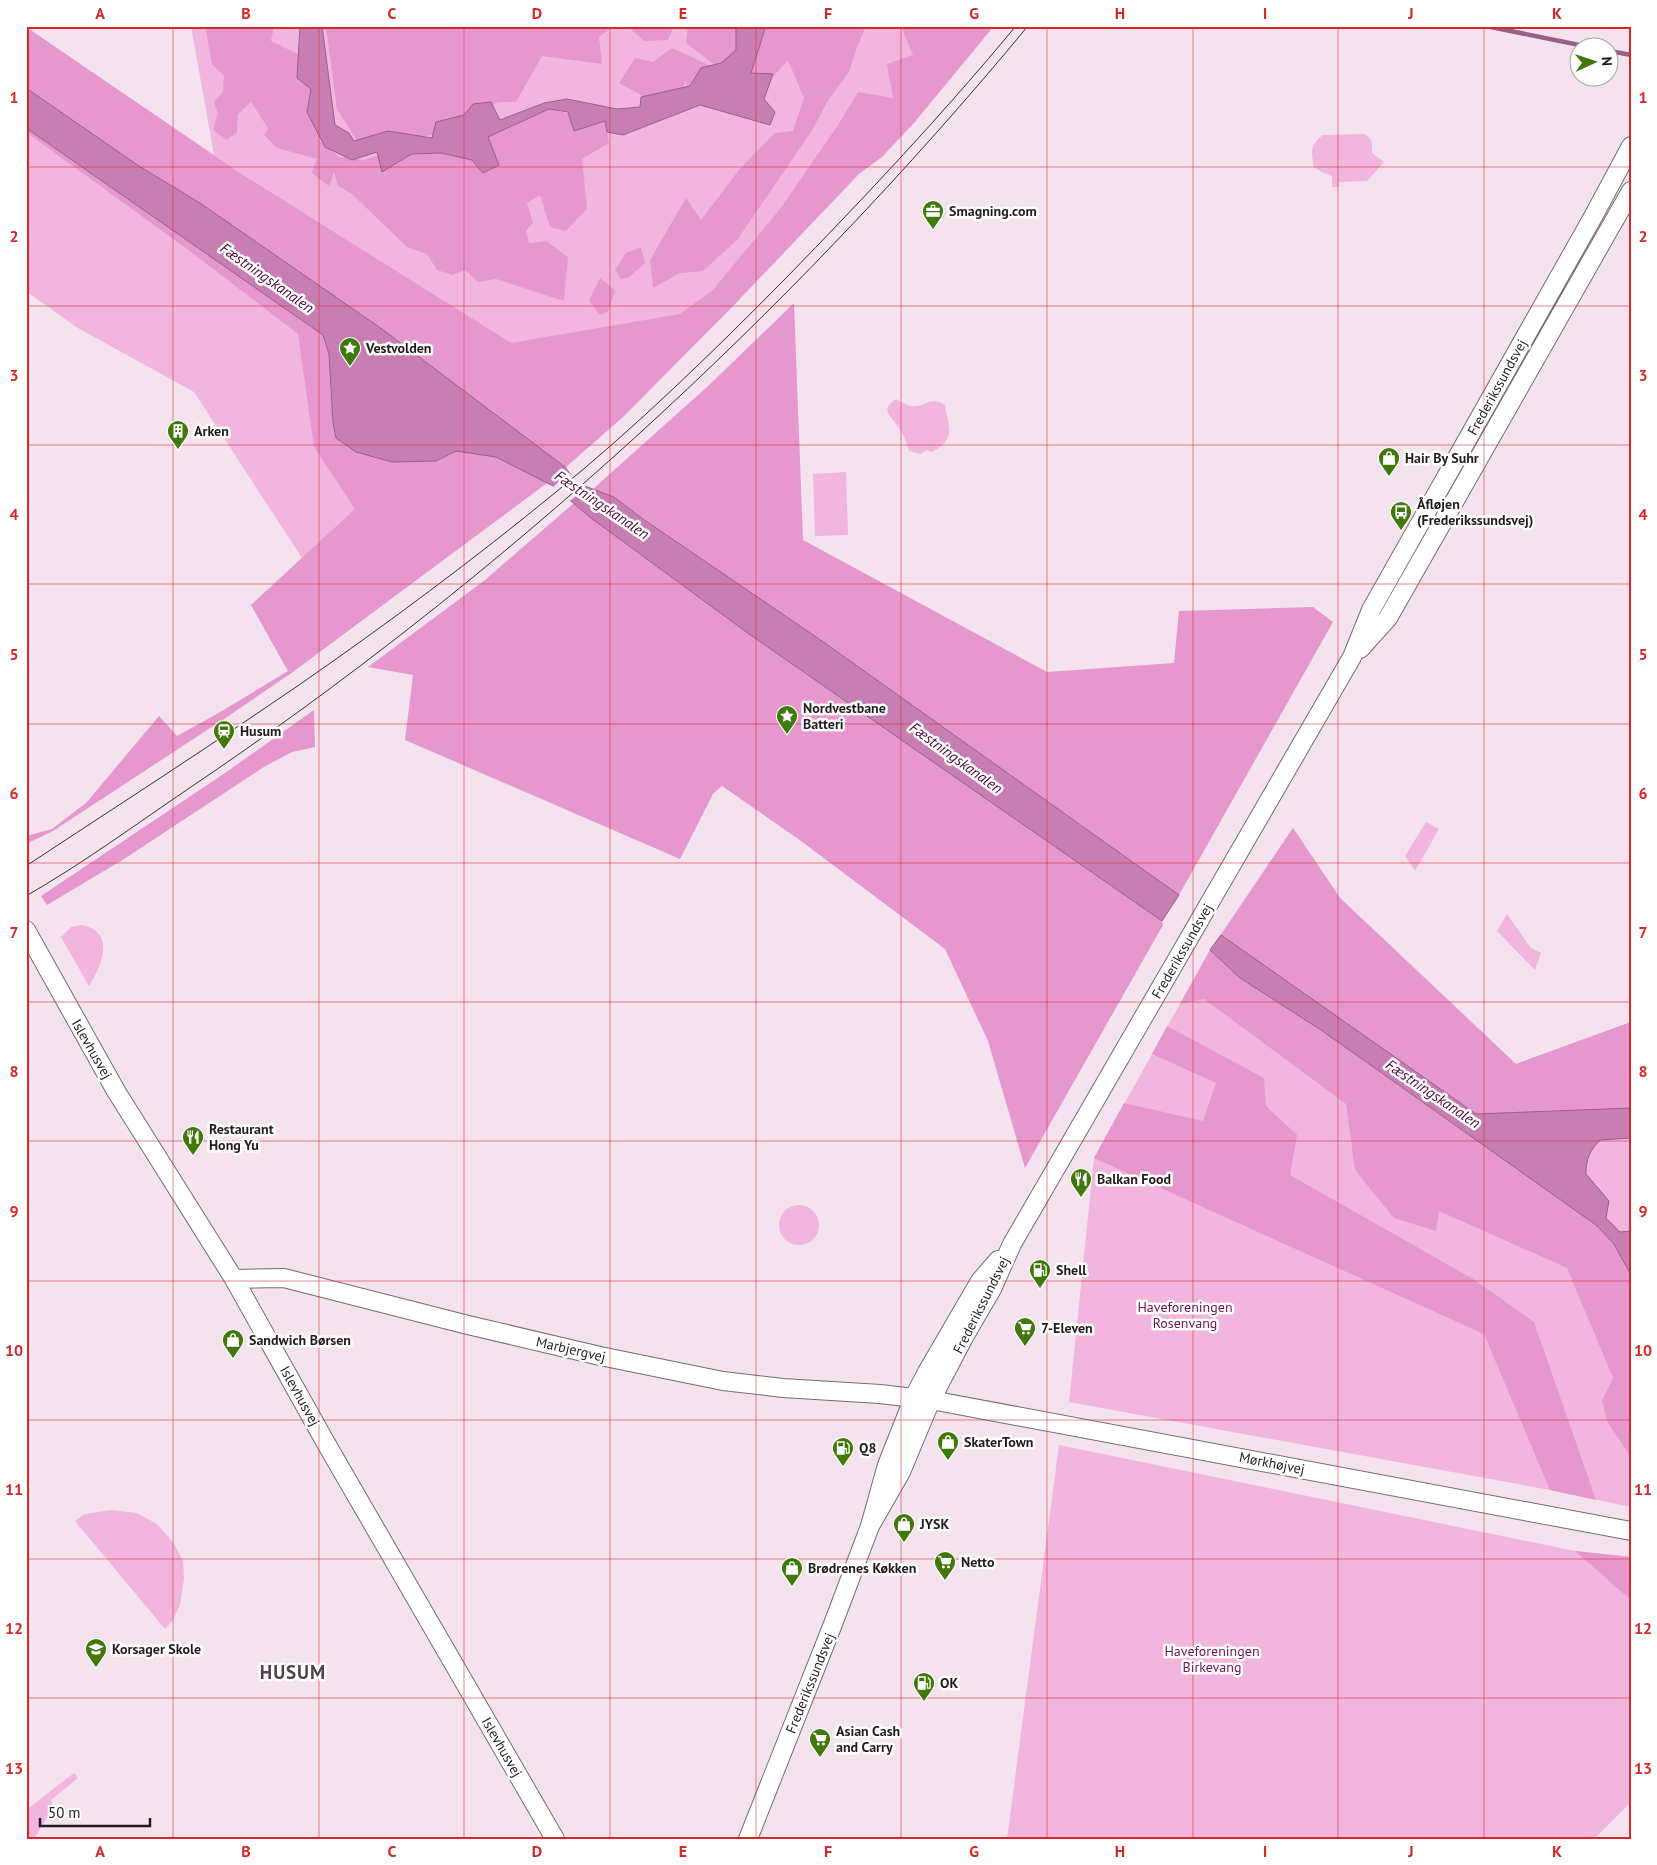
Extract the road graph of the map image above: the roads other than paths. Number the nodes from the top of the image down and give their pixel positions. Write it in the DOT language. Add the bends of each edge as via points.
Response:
graph roads {
  1 [pos="1631,146"];
  2 [pos="1631,191"];
  3 [pos="1352,657"];
  4 [pos="26,930"];
  5 [pos="1012,1244"];
  6 [pos="234,1279"];
  7 [pos="914,1397"];
  8 [pos="931,1400"];
  9 [pos="870,1526"];
  10 [pos="1631,1530"];
  11 [pos="555,1839"];
  12 [pos="748,1839"];
  1 -- 3 [label="main road, Frederikssundsvej" via="1371,610"];
  2 -- 3 [label="main road, Frederikssundsvej" via="1388,618"];
  3 -- 5 [label="main road, Frederikssundsvej"];
  4 -- 6 [label="main road, Islevhusvej" via="116,1090"];
  5 -- 7 [label="main road, Frederikssundsvej" via="980,1282"];
  5 -- 8 [label="main road, Frederikssundsvej" via="992,1289"];
  6 -- 7 [label="main road, Marbjergvej" via="284,1278 572,1349 723,1381"];
  6 -- 11 [label="main road, Islevhusvej"];
  7 -- 8 [label="main road, Mørkhøjvej"];
  7 -- 9 [label="main road, Frederikssundsvej" via="887,1465"];
  8 -- 9 [label="main road, Frederikssundsvej" via="901,1472"];
  8 -- 10 [label="main road, Mørkhøjvej"];
  9 -- 12 [label="main road, Frederikssundsvej"];
}
